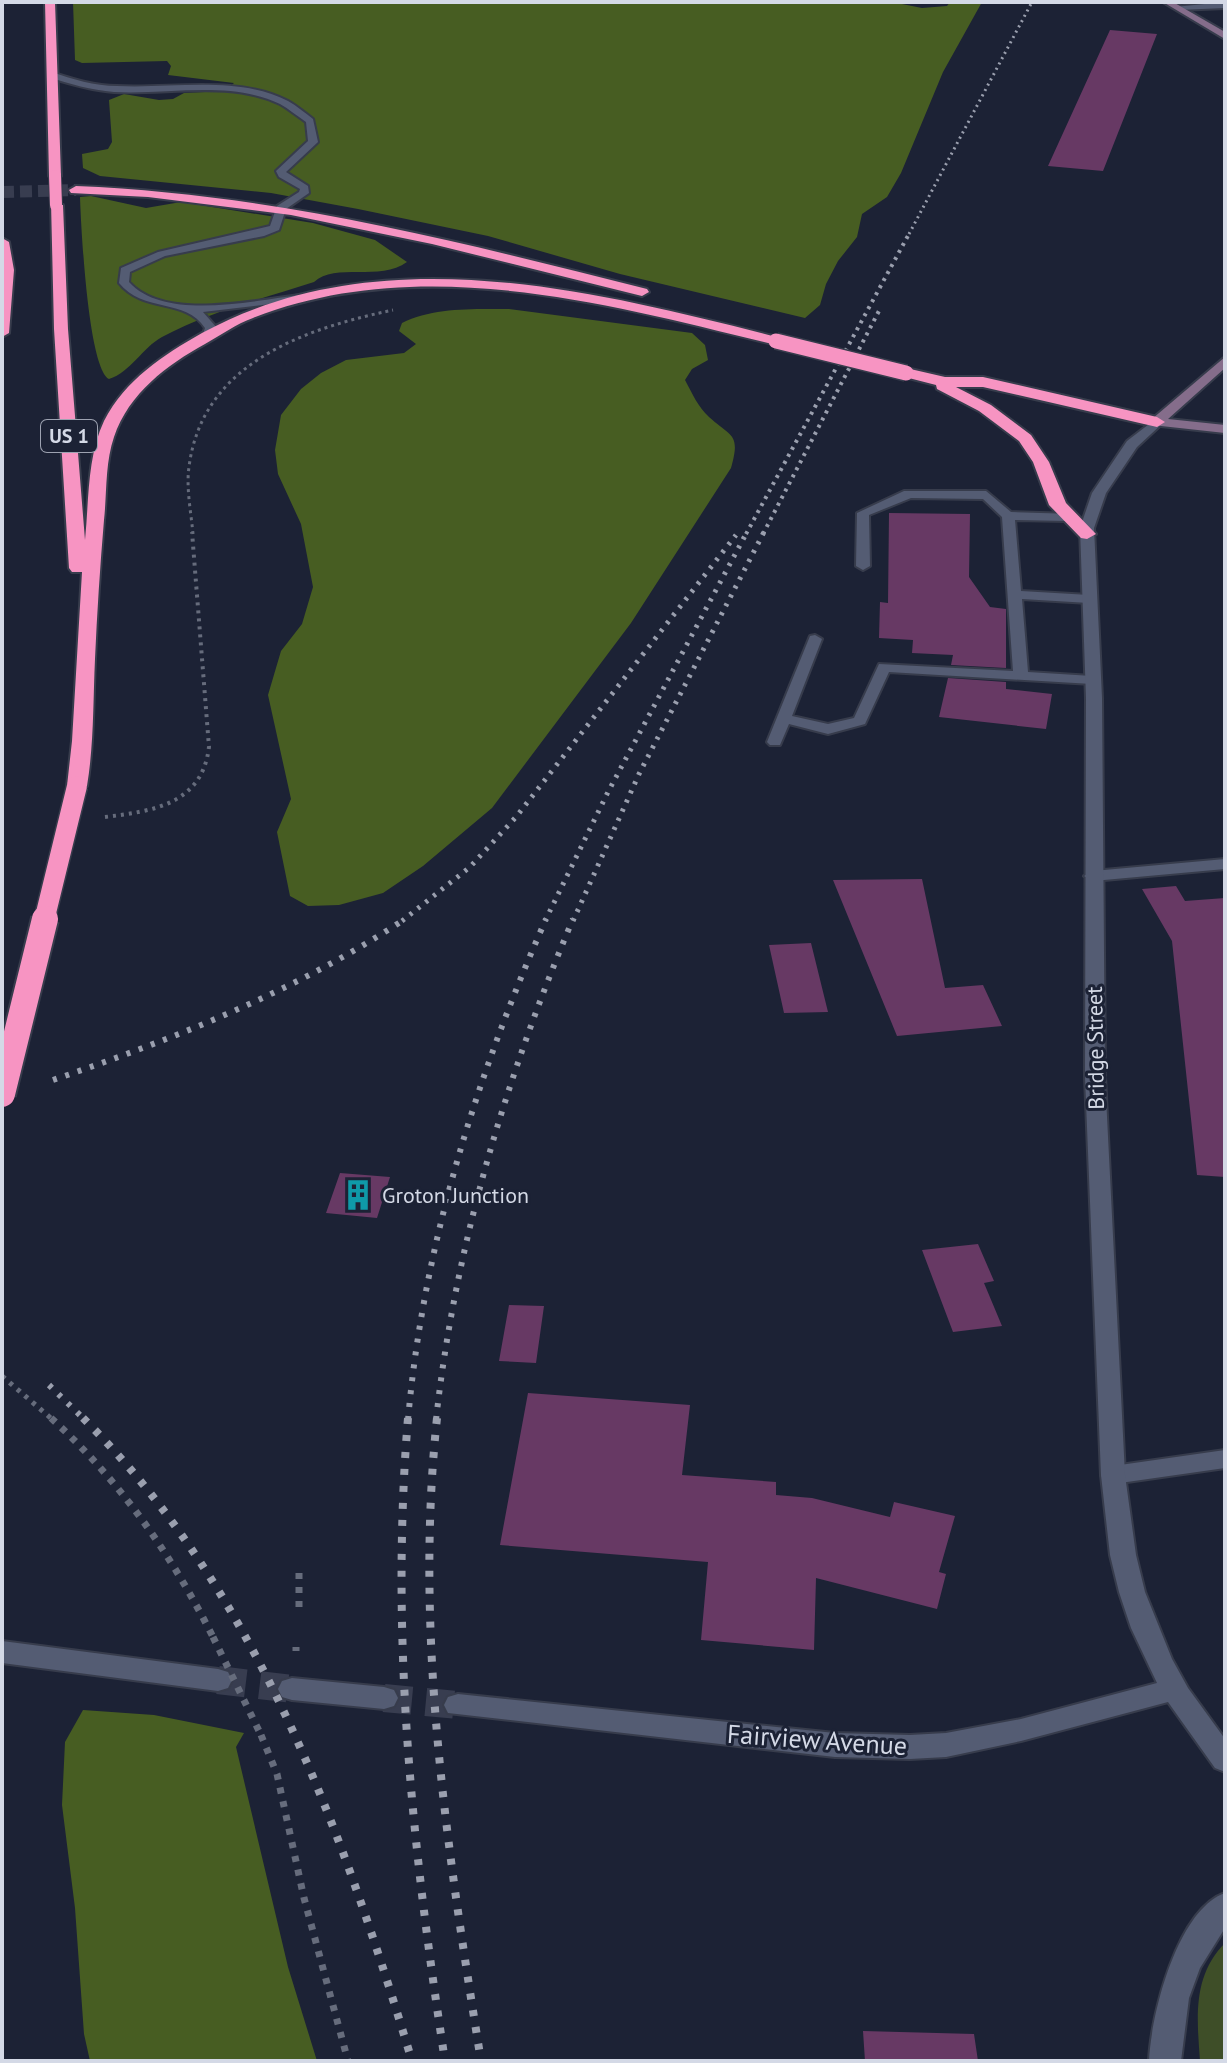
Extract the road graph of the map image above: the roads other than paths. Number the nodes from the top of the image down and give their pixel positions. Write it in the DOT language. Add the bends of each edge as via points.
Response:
graph roads {
  1 [pos="50,2"];
  2 [pos="1167,2"];
  3 [pos="1225,5"];
  4 [pos="1178,7"];
  5 [pos="1225,36"];
  6 [pos="51,75"];
  7 [pos="76,190"];
  8 [pos="281,208"];
  9 [pos="2,242"];
  10 [pos="308,297"];
  11 [pos="661,297"];
  12 [pos="708,308"];
  13 [pos="184,309"];
  14 [pos="754,320"];
  15 [pos="2,333"];
  16 [pos="209,334"];
  17 [pos="1225,361"];
  18 [pos="914,370"];
  19 [pos="1157,422"];
  20 [pos="1225,429"];
  21 [pos="1008,516"];
  22 [pos="1068,517"];
  23 [pos="1087,534"];
  24 [pos="863,566"];
  25 [pos="1015,595"];
  26 [pos="1089,599"];
  27 [pos="815,639"];
  28 [pos="85,666"];
  29 [pos="1021,676"];
  30 [pos="1092,680"];
  31 [pos="785,719"];
  32 [pos="775,742"];
  33 [pos="1225,864"];
  34 [pos="1093,876"];
  35 [pos="2,1094"];
  36 [pos="1225,1459"];
  37 [pos="1113,1475"];
  38 [pos="2,1652"];
  39 [pos="218,1680"];
  40 [pos="292,1689"];
  41 [pos="1172,1690"];
  42 [pos="384,1698"];
  43 [pos="458,1705"];
  44 [pos="1225,1760"];
  45 [pos="1225,1906"];
  46 [pos="1165,2061"];
  1 -- 6 [label="highway, US 1"];
  2 -- 4 [label="main road"];
  3 -- 4 [label="street"];
  4 -- 5 [label="main road"];
  6 -- 8 [label="lane" via="79,85 126,90 247,93 299,112 312,127 313,142 281,171 305,188"];
  6 -- 28 [label="highway, US 1, bridge" via="61,329"];
  7 -- 8 [label="highway" via="188,195"];
  8 -- 11 [label="highway" via="400,231"];
  8 -- 13 [label="lane" via="270,230 162,254 125,270 124,283 132,292"];
  9 -- 15 [label="highway" via="7,270"];
  10 -- 13 [label="lane"];
  10 -- 16 [label="highway" via="256,312"];
  10 -- 18 [label="highway, bridge" via="407,285 520,288 777,330"];
  12 -- 14 [label="highway"];
  13 -- 16 [label="lane" via="208,320"];
  16 -- 28 [label="highway" via="140,384 107,434 97,492"];
  17 -- 19 [label="main road, Bridge Street"];
  18 -- 19 [label="highway" via="952,383 983,382"];
  18 -- 22 [label="highway" via="1020,433"];
  19 -- 20 [label="main road"];
  19 -- 23 [label="street, Bridge Street" via="1132,444 1099,493"];
  21 -- 22 [label="lane"];
  21 -- 24 [label="lane" via="986,495 909,494 863,513"];
  21 -- 25 [label="lane"];
  22 -- 23 [label="highway"];
  23 -- 26 [label="street, Bridge Street"];
  25 -- 26 [label="lane"];
  25 -- 29 [label="lane"];
  26 -- 30 [label="street, Bridge Street"];
  27 -- 31 [label="lane"];
  28 -- 35 [label="highway, US 1, bridge" via="77,786"];
  29 -- 30 [label="lane"];
  29 -- 31 [label="lane" via="884,667 860,721 828,729"];
  30 -- 34 [label="street, Bridge Street"];
  31 -- 32 [label="lane"];
  33 -- 34 [label="street"];
  34 -- 37 [label="street, Bridge Street" via="1095,1077"];
  36 -- 37 [label="street"];
  37 -- 41 [label="street, Bridge Street" via="1125,1570 1142,1628"];
  38 -- 39 [label="street"];
  40 -- 42 [label="street"];
  41 -- 43 [label="street, Fairview Avenue" via="1021,1730 910,1747 835,1745"];
  41 -- 44 [label="street, Bridge Street"];
  45 -- 46 [label="street" via="1184,1964 1171,2004"];
}
